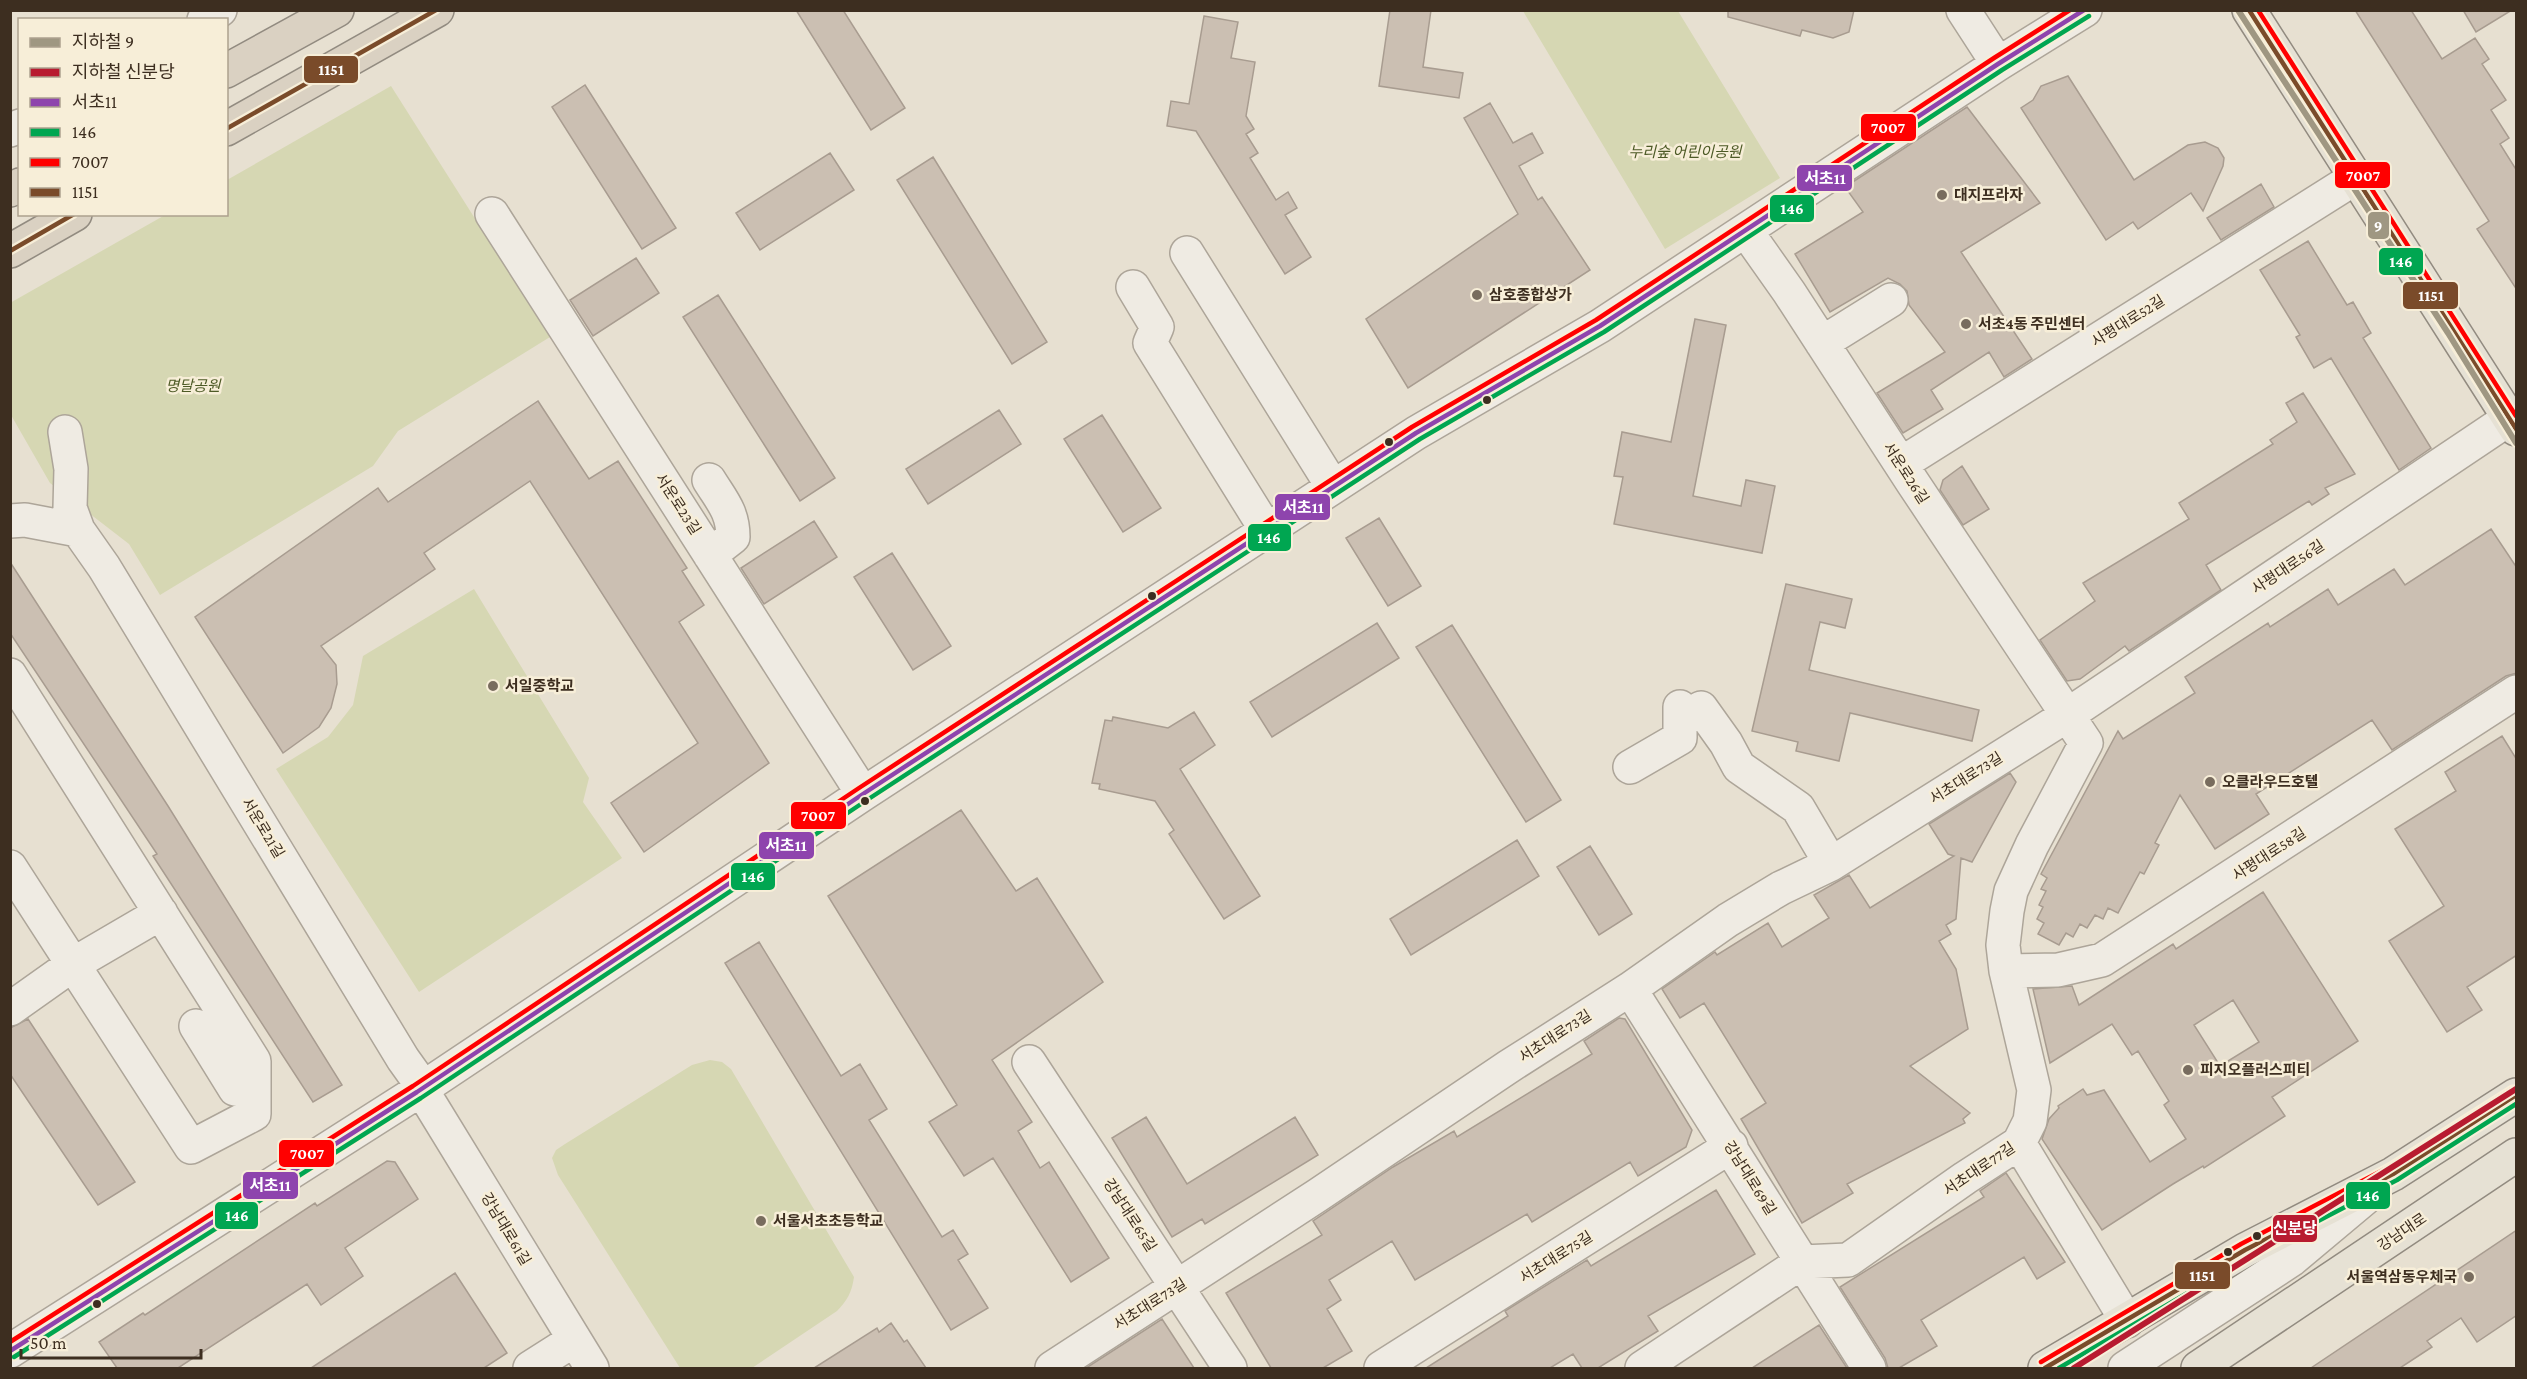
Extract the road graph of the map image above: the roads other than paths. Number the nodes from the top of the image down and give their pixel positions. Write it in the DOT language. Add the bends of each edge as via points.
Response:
graph roads {
  1 [pos="220,10"];
  2 [pos="337,10"];
  3 [pos="437,10"];
  4 [pos="1963,10"];
  5 [pos="2085,10"];
  6 [pos="2249,10"];
  7 [pos="207,18"];
  8 [pos="1998,64"];
  9 [pos="228,70"];
  10 [pos="228,128"];
  11 [pos="2355,178"];
  12 [pos="492,214"];
  13 [pos="71,216"];
  14 [pos="1746,231"];
  15 [pos="10,251"];
  16 [pos="1187,253"];
  17 [pos="1133,286"];
  18 [pos="1891,300"];
  19 [pos="1822,343"];
  20 [pos="2514,420"];
  21 [pos="65,432"];
  22 [pos="1901,464"];
  23 [pos="709,480"];
  24 [pos="1333,487"];
  25 [pos="15,515"];
  26 [pos="78,530"];
  27 [pos="1267,531"];
  28 [pos="710,555"];
  29 [pos="13,684"];
  30 [pos="2517,692"];
  31 [pos="2066,716"];
  32 [pos="1630,766"];
  33 [pos="863,794"];
  34 [pos="1831,864"];
  35 [pos="10,867"];
  36 [pos="161,912"];
  37 [pos="72,965"];
  38 [pos="2006,971"];
  39 [pos="1630,989"];
  40 [pos="10,1009"];
  41 [pos="196,1026"];
  42 [pos="1029,1062"];
  43 [pos="423,1087"];
  44 [pos="252,1092"];
  45 [pos="2517,1095"];
  46 [pos="2019,1143"];
  47 [pos="1731,1146"];
  48 [pos="2517,1155"];
  49 [pos="2393,1174"];
  50 [pos="1802,1262"];
  51 [pos="1178,1287"];
  52 [pos="2127,1321"];
  53 [pos="574,1340"];
  54 [pos="10,1351"];
  55 [pos="530,1368"];
  56 [pos="592,1368"];
  57 [pos="1052,1368"];
  58 [pos="1230,1368"];
  59 [pos="1381,1368"];
  60 [pos="1642,1368"];
  61 [pos="1869,1368"];
  62 [pos="2045,1368"];
  63 [pos="2125,1368"];
  64 [pos="2198,1368"];
  1 -- 7 [label="street"];
  2 -- 9 [label="highway"];
  3 -- 10 [label="highway"];
  4 -- 8 [label="street"];
  5 -- 8 [label="street"];
  6 -- 11 [label="main road"];
  8 -- 14 [label="street"];
  11 -- 20 [label="main road"];
  11 -- 22 [label="street, 사평대로52길"];
  12 -- 28 [label="street, 서운로23길"];
  13 -- 15 [label="highway"];
  14 -- 19 [label="street, 서운로26길"];
  14 -- 24 [label="street" via="1600,326 1416,433"];
  16 -- 24 [label="street"];
  17 -- 27 [label="street" via="1157,327 1150,343"];
  18 -- 19 [label="street"];
  19 -- 22 [label="street, 서운로26길"];
  20 -- 31 [label="street, 사평대로56길"];
  21 -- 26 [label="street, 서운로21길" via="71,469 70,507"];
  22 -- 31 [label="street, 서운로26길"];
  23 -- 28 [label="street" via="731,515 733,526 733,537"];
  24 -- 27 [label="street"];
  25 -- 26 [label="street"];
  26 -- 43 [label="street, 서운로21길"];
  27 -- 33 [label="street"];
  28 -- 33 [label="street, 서운로23길"];
  29 -- 36 [label="street"];
  30 -- 38 [label="street, 사평대로58길" via="2102,960 2058,970"];
  31 -- 34 [label="street, 서초대로73길"];
  31 -- 38 [label="street, 서초대로77길" via="2086,743 2011,891 2003,945"];
  32 -- 34 [label="street" via="1680,738 1690,708 1726,743 1739,767 1798,808"];
  33 -- 43 [label="street"];
  34 -- 39 [label="street, 서초대로73길" via="1780,888 1728,920"];
  35 -- 37 [label="street"];
  36 -- 37 [label="street"];
  36 -- 44 [label="street" via="254,1061"];
  37 -- 40 [label="street"];
  37 -- 44 [label="street" via="191,1148 254,1114"];
  38 -- 46 [label="street, 서초대로77길" via="2034,1090 2030,1120"];
  39 -- 47 [label="street, 강남대로69길"];
  39 -- 51 [label="street, 서초대로73길"];
  41 -- 44 [label="street" via="235,1089"];
  42 -- 51 [label="street, 강남대로65길"];
  43 -- 53 [label="street, 강남대로61길"];
  43 -- 54 [label="street"];
  45 -- 49 [label="main road"];
  46 -- 50 [label="street, 서초대로77길" via="1848,1260"];
  46 -- 52 [label="street"];
  47 -- 50 [label="street, 강남대로69길"];
  47 -- 59 [label="street, 서초대로75길"];
  48 -- 64 [label="main road, 강남대로"];
  49 -- 52 [label="main road" via="2245,1250"];
  49 -- 63 [label="street" via="2291,1260"];
  50 -- 60 [label="street"];
  50 -- 61 [label="street, 강남대로69길"];
  51 -- 57 [label="street, 서초대로73길"];
  51 -- 58 [label="street, 강남대로65길"];
  52 -- 62 [label="main road"];
  53 -- 55 [label="street"];
  53 -- 56 [label="street, 강남대로61길"];
}
